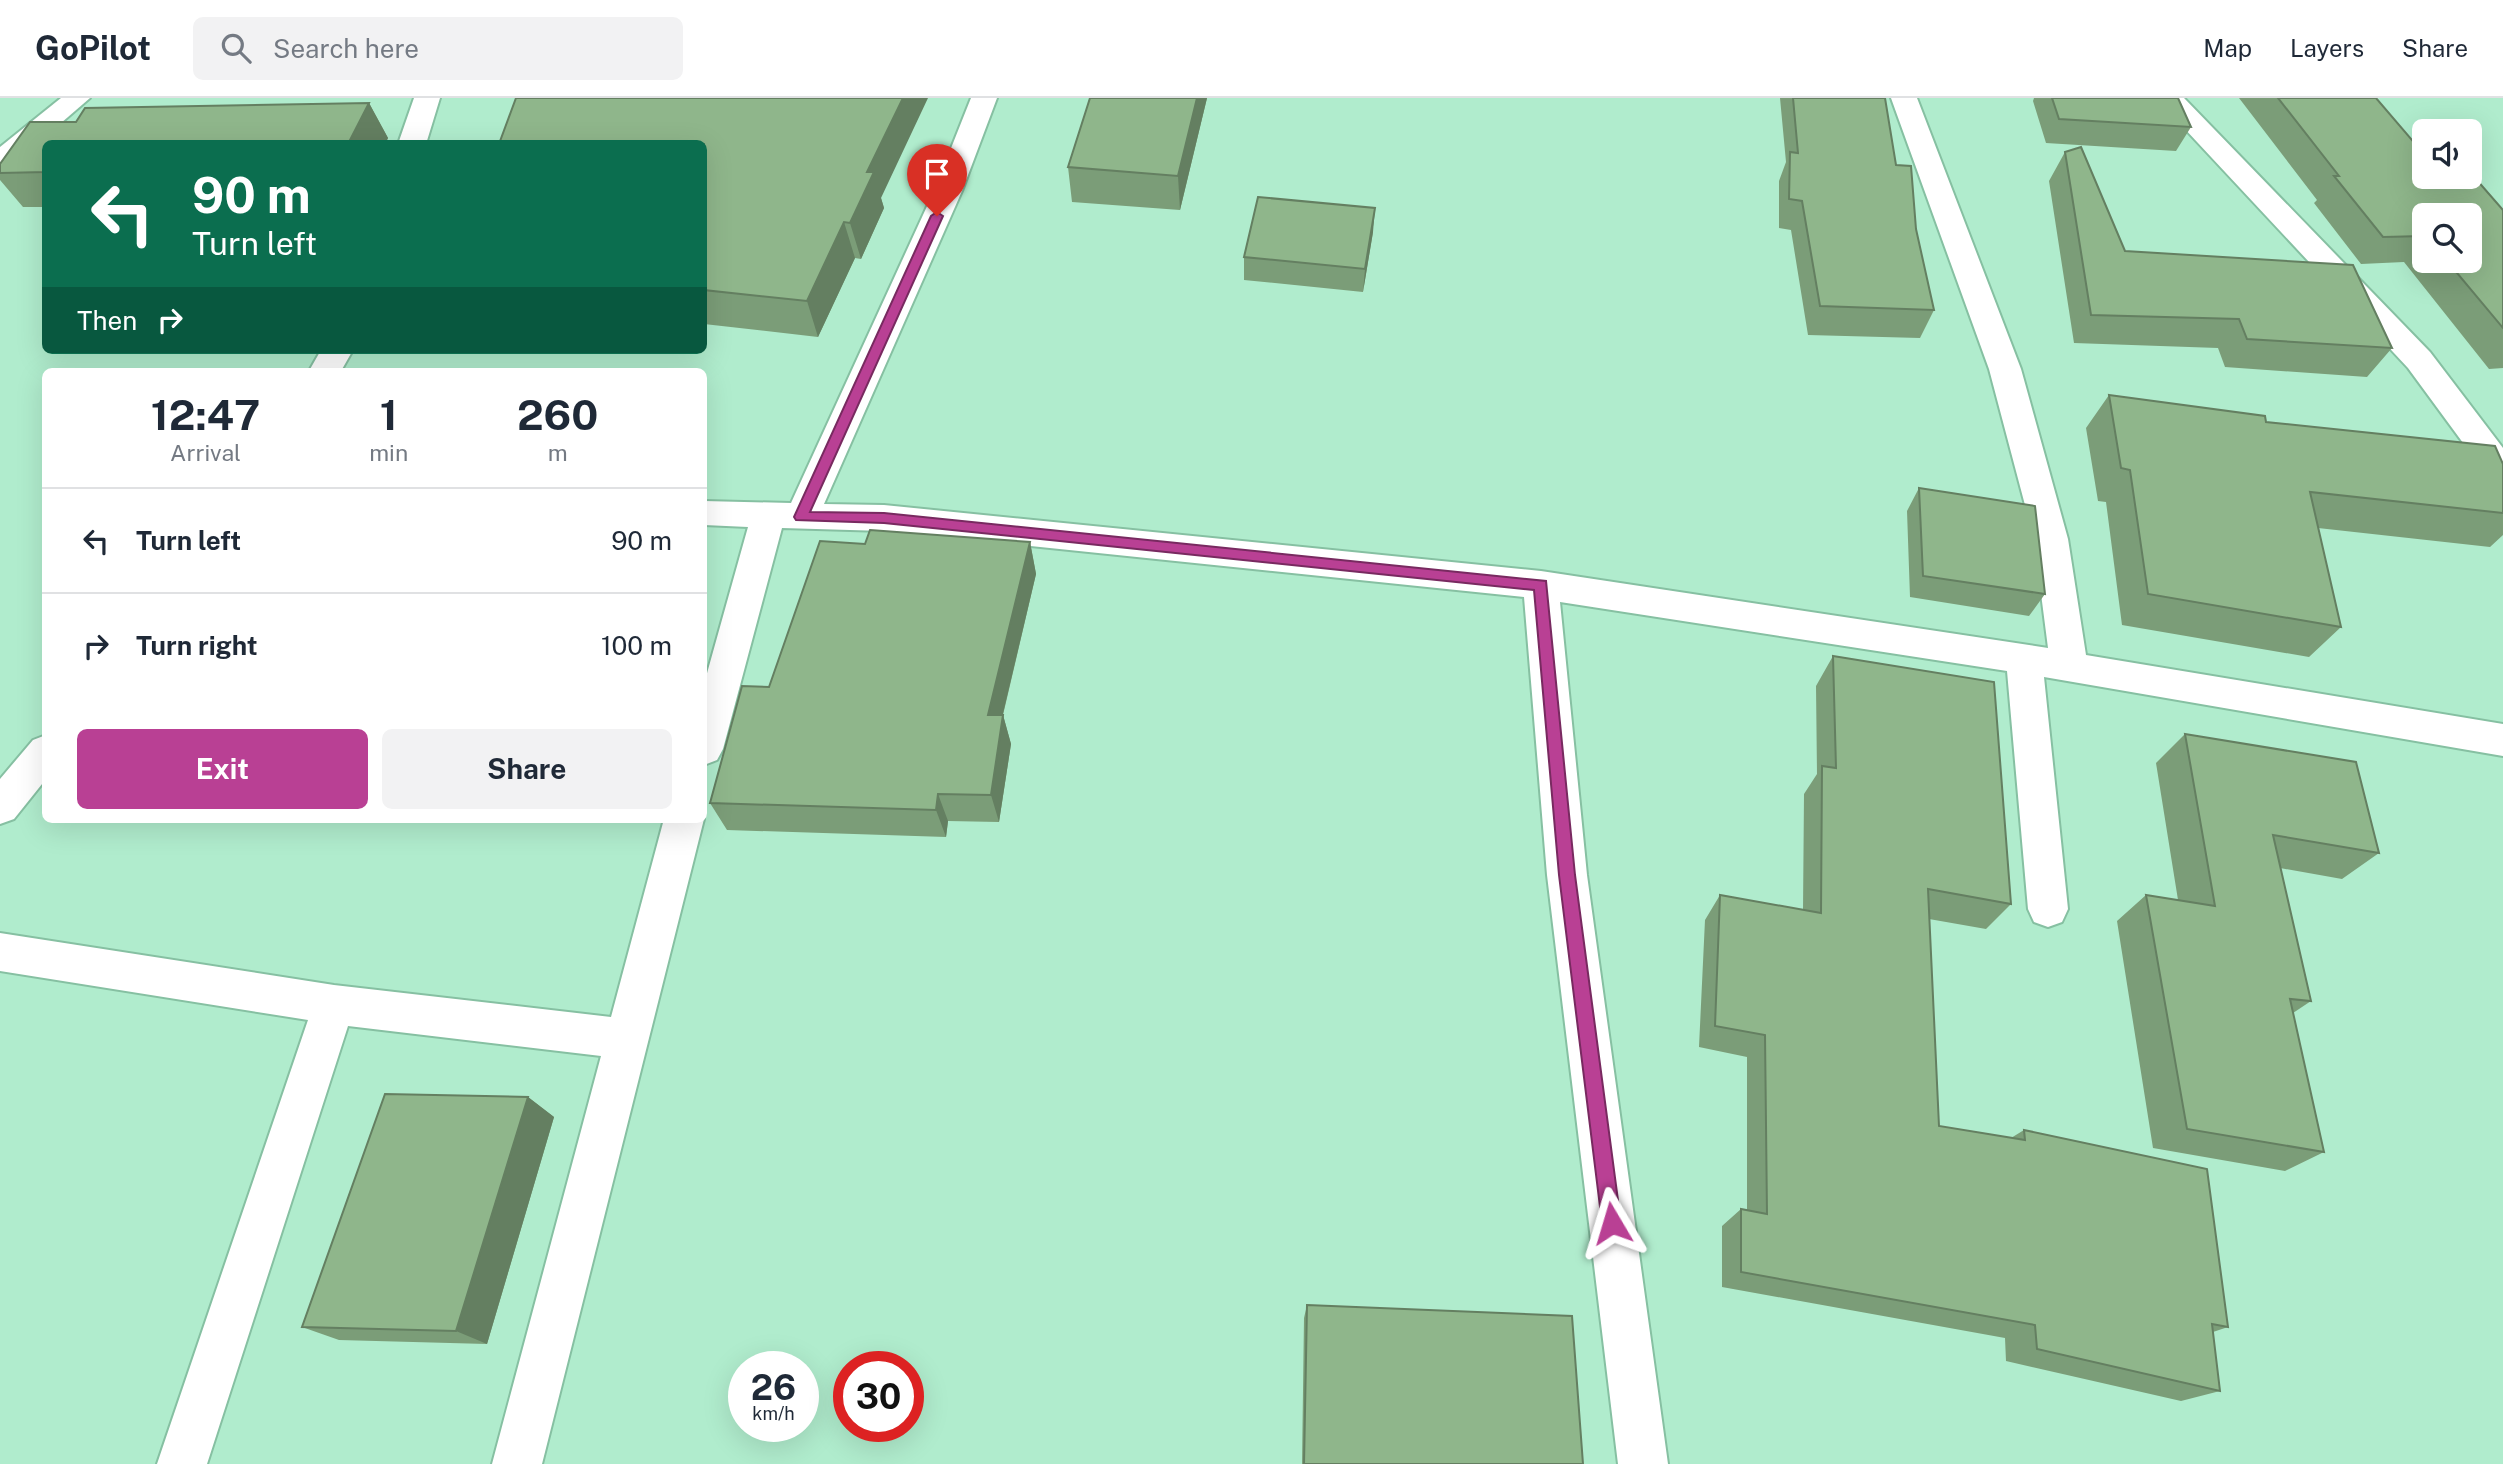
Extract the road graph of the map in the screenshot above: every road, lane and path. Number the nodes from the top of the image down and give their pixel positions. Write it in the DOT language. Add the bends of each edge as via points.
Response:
graph roads {
  1 [pos="77,98"];
  2 [pos="427,98"];
  3 [pos="984,98"];
  4 [pos="1904,98"];
  5 [pos="2169,98"];
  6 [pos="413,140"];
  7 [pos="0,161"];
  8 [pos="2503,472"];
  9 [pos="707,513"];
  10 [pos="784,516"];
  11 [pos="1541,585"];
  12 [pos="2024,659"];
  13 [pos="2069,666"];
  14 [pos="707,740"];
  15 [pos="2503,740"];
  16 [pos="42,756"];
  17 [pos="0,807"];
  18 [pos="683,823"];
  19 [pos="2048,909"];
  20 [pos="0,952"];
  21 [pos="334,1005"];
  22 [pos="625,1039"];
  23 [pos="181,1464"];
  24 [pos="517,1464"];
  25 [pos="1643,1464"];
  1 -- 7 [label="street"];
  2 -- 6 [label="street"];
  3 -- 10 [label="street" via="948,191"];
  4 -- 13 [label="street" via="2005,369 2051,539"];
  5 -- 8 [label="street" via="2419,360"];
  9 -- 10 [label="street"];
  10 -- 11 [label="street" via="884,518"];
  10 -- 14 [label="street"];
  11 -- 12 [label="street"];
  11 -- 25 [label="street" via="1567,875"];
  12 -- 13 [label="street"];
  12 -- 19 [label="street"];
  13 -- 15 [label="street"];
  16 -- 17 [label="street"];
  18 -- 22 [label="street"];
  20 -- 21 [label="street"];
  21 -- 22 [label="street"];
  21 -- 23 [label="street"];
  22 -- 24 [label="street"];
}
